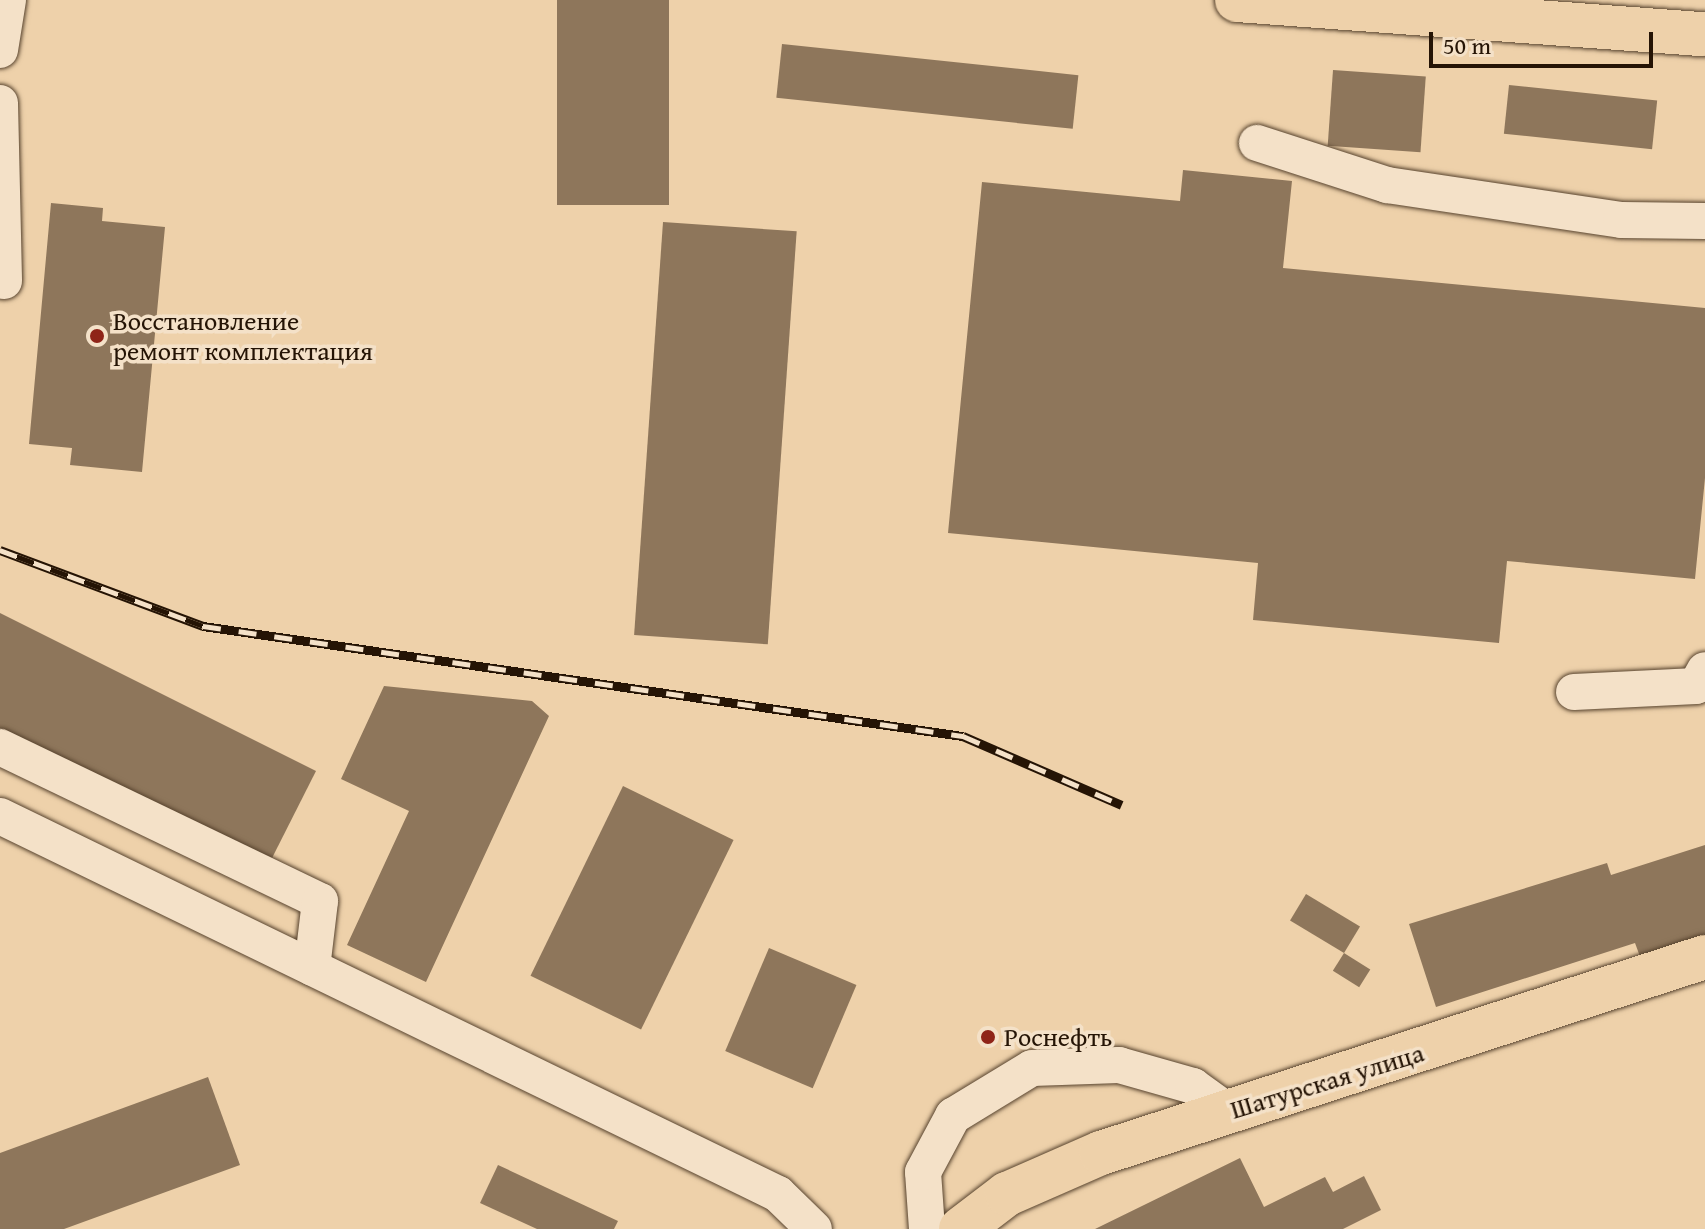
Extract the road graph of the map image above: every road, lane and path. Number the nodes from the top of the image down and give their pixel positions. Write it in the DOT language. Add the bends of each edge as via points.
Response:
graph roads {
  1 [pos="8,0"];
  2 [pos="1237,0"];
  3 [pos="1492,10"];
  4 [pos="1705,34"];
  5 [pos="0,50"];
  6 [pos="0,103"];
  7 [pos="1257,143"];
  8 [pos="1705,221"];
  9 [pos="4,281"];
  10 [pos="1705,670"];
  11 [pos="1574,692"];
  12 [pos="0,747"];
  13 [pos="0,816"];
  14 [pos="1705,957"];
  15 [pos="312,968"];
  16 [pos="1229,1112"];
  17 [pos="814,1229"];
  18 [pos="927,1229"];
  19 [pos="961,1229"];
  1 -- 5 [label="lane"];
  2 -- 3 [label="main road"];
  3 -- 4 [label="main road"];
  6 -- 9 [label="lane"];
  7 -- 8 [label="lane" via="1387,185 1621,220"];
  10 -- 11 [label="lane" via="1696,686"];
  12 -- 15 [label="lane" via="320,901"];
  13 -- 15 [label="lane"];
  14 -- 16 [label="main road, Шатурская улица"];
  15 -- 17 [label="lane" via="778,1194"];
  16 -- 18 [label="lane" via="1193,1086 1119,1065 1032,1068 953,1116 923,1172"];
  16 -- 19 [label="main road, Шатурская улица" via="1047,1176 1007,1194"];
}
